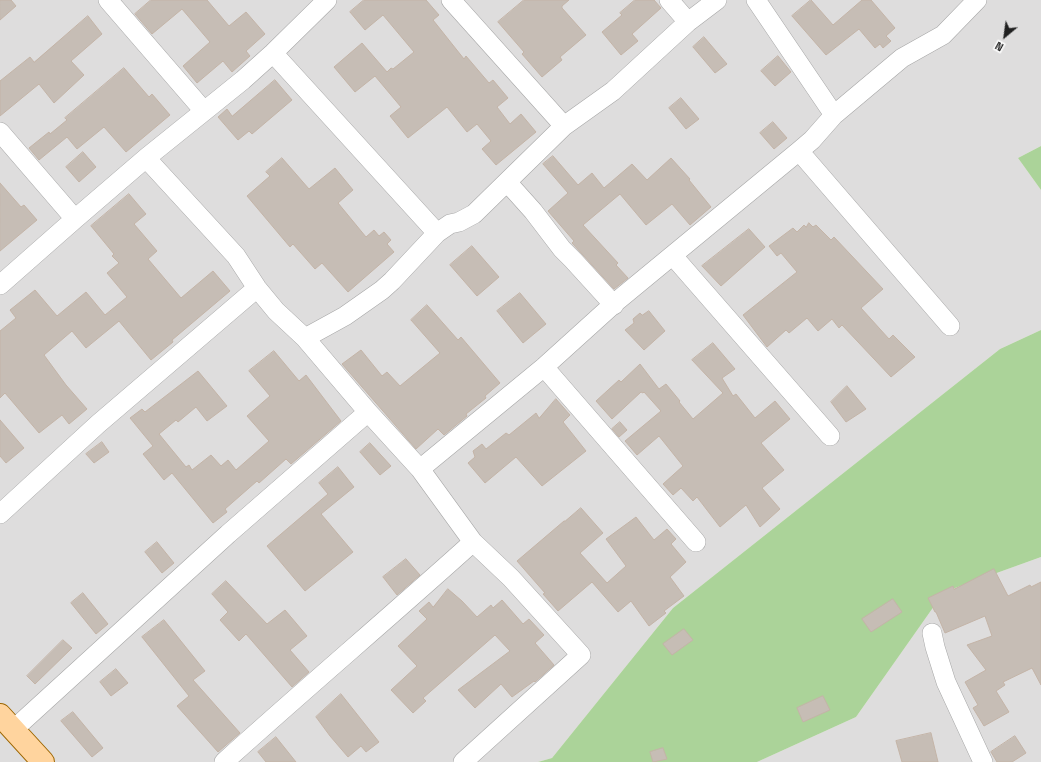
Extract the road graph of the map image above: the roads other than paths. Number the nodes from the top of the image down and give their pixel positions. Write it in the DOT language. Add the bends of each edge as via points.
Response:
graph roads {
  1 [pos="108,0"];
  2 [pos="326,0"];
  3 [pos="451,0"];
  4 [pos="669,0"];
  5 [pos="717,0"];
  6 [pos="756,0"];
  7 [pos="977,0"];
  8 [pos="688,22"];
  9 [pos="273,53"];
  10 [pos="204,111"];
  11 [pos="834,115"];
  12 [pos="564,126"];
  13 [pos="0,132"];
  14 [pos="799,151"];
  15 [pos="146,158"];
  16 [pos="507,182"];
  17 [pos="74,219"];
  18 [pos="437,233"];
  19 [pos="673,256"];
  20 [pos="0,285"];
  21 [pos="257,288"];
  22 [pos="614,305"];
  23 [pos="950,326"];
  24 [pos="304,338"];
  25 [pos="544,367"];
  26 [pos="368,412"];
  27 [pos="830,436"];
  28 [pos="420,469"];
  29 [pos="0,514"];
  30 [pos="473,542"];
  31 [pos="696,542"];
  32 [pos="932,633"];
  33 [pos="4,727"];
  34 [pos="23,762"];
  35 [pos="43,762"];
  36 [pos="224,762"];
  37 [pos="463,762"];
  38 [pos="983,762"];
  1 -- 10 [label="street"];
  2 -- 9 [label="street"];
  3 -- 12 [label="street"];
  4 -- 8 [label="street"];
  5 -- 8 [label="street"];
  6 -- 11 [label="street"];
  7 -- 11 [label="street" via="943,35 902,58"];
  8 -- 12 [label="street" via="612,91"];
  9 -- 10 [label="street"];
  9 -- 18 [label="street"];
  10 -- 15 [label="street"];
  11 -- 14 [label="street"];
  12 -- 16 [label="street"];
  13 -- 17 [label="street"];
  14 -- 19 [label="street"];
  14 -- 23 [label="street"];
  15 -- 17 [label="street"];
  15 -- 21 [label="street" via="236,256"];
  16 -- 18 [label="street" via="474,214 450,224"];
  16 -- 22 [label="street" via="562,249"];
  17 -- 20 [label="street"];
  18 -- 24 [label="street" via="382,290 345,316"];
  19 -- 22 [label="street"];
  19 -- 27 [label="street"];
  21 -- 24 [label="street"];
  21 -- 29 [label="street" via="98,424"];
  22 -- 25 [label="street"];
  24 -- 26 [label="street"];
  25 -- 28 [label="street"];
  25 -- 31 [label="street"];
  26 -- 28 [label="street"];
  26 -- 33 [label="street"];
  28 -- 30 [label="street"];
  30 -- 36 [label="street"];
  30 -- 37 [label="street" via="511,578 582,655"];
  32 -- 38 [label="street" via="946,682"];
  33 -- 34 [label="main road"];
  33 -- 35 [label="main road"];
}
